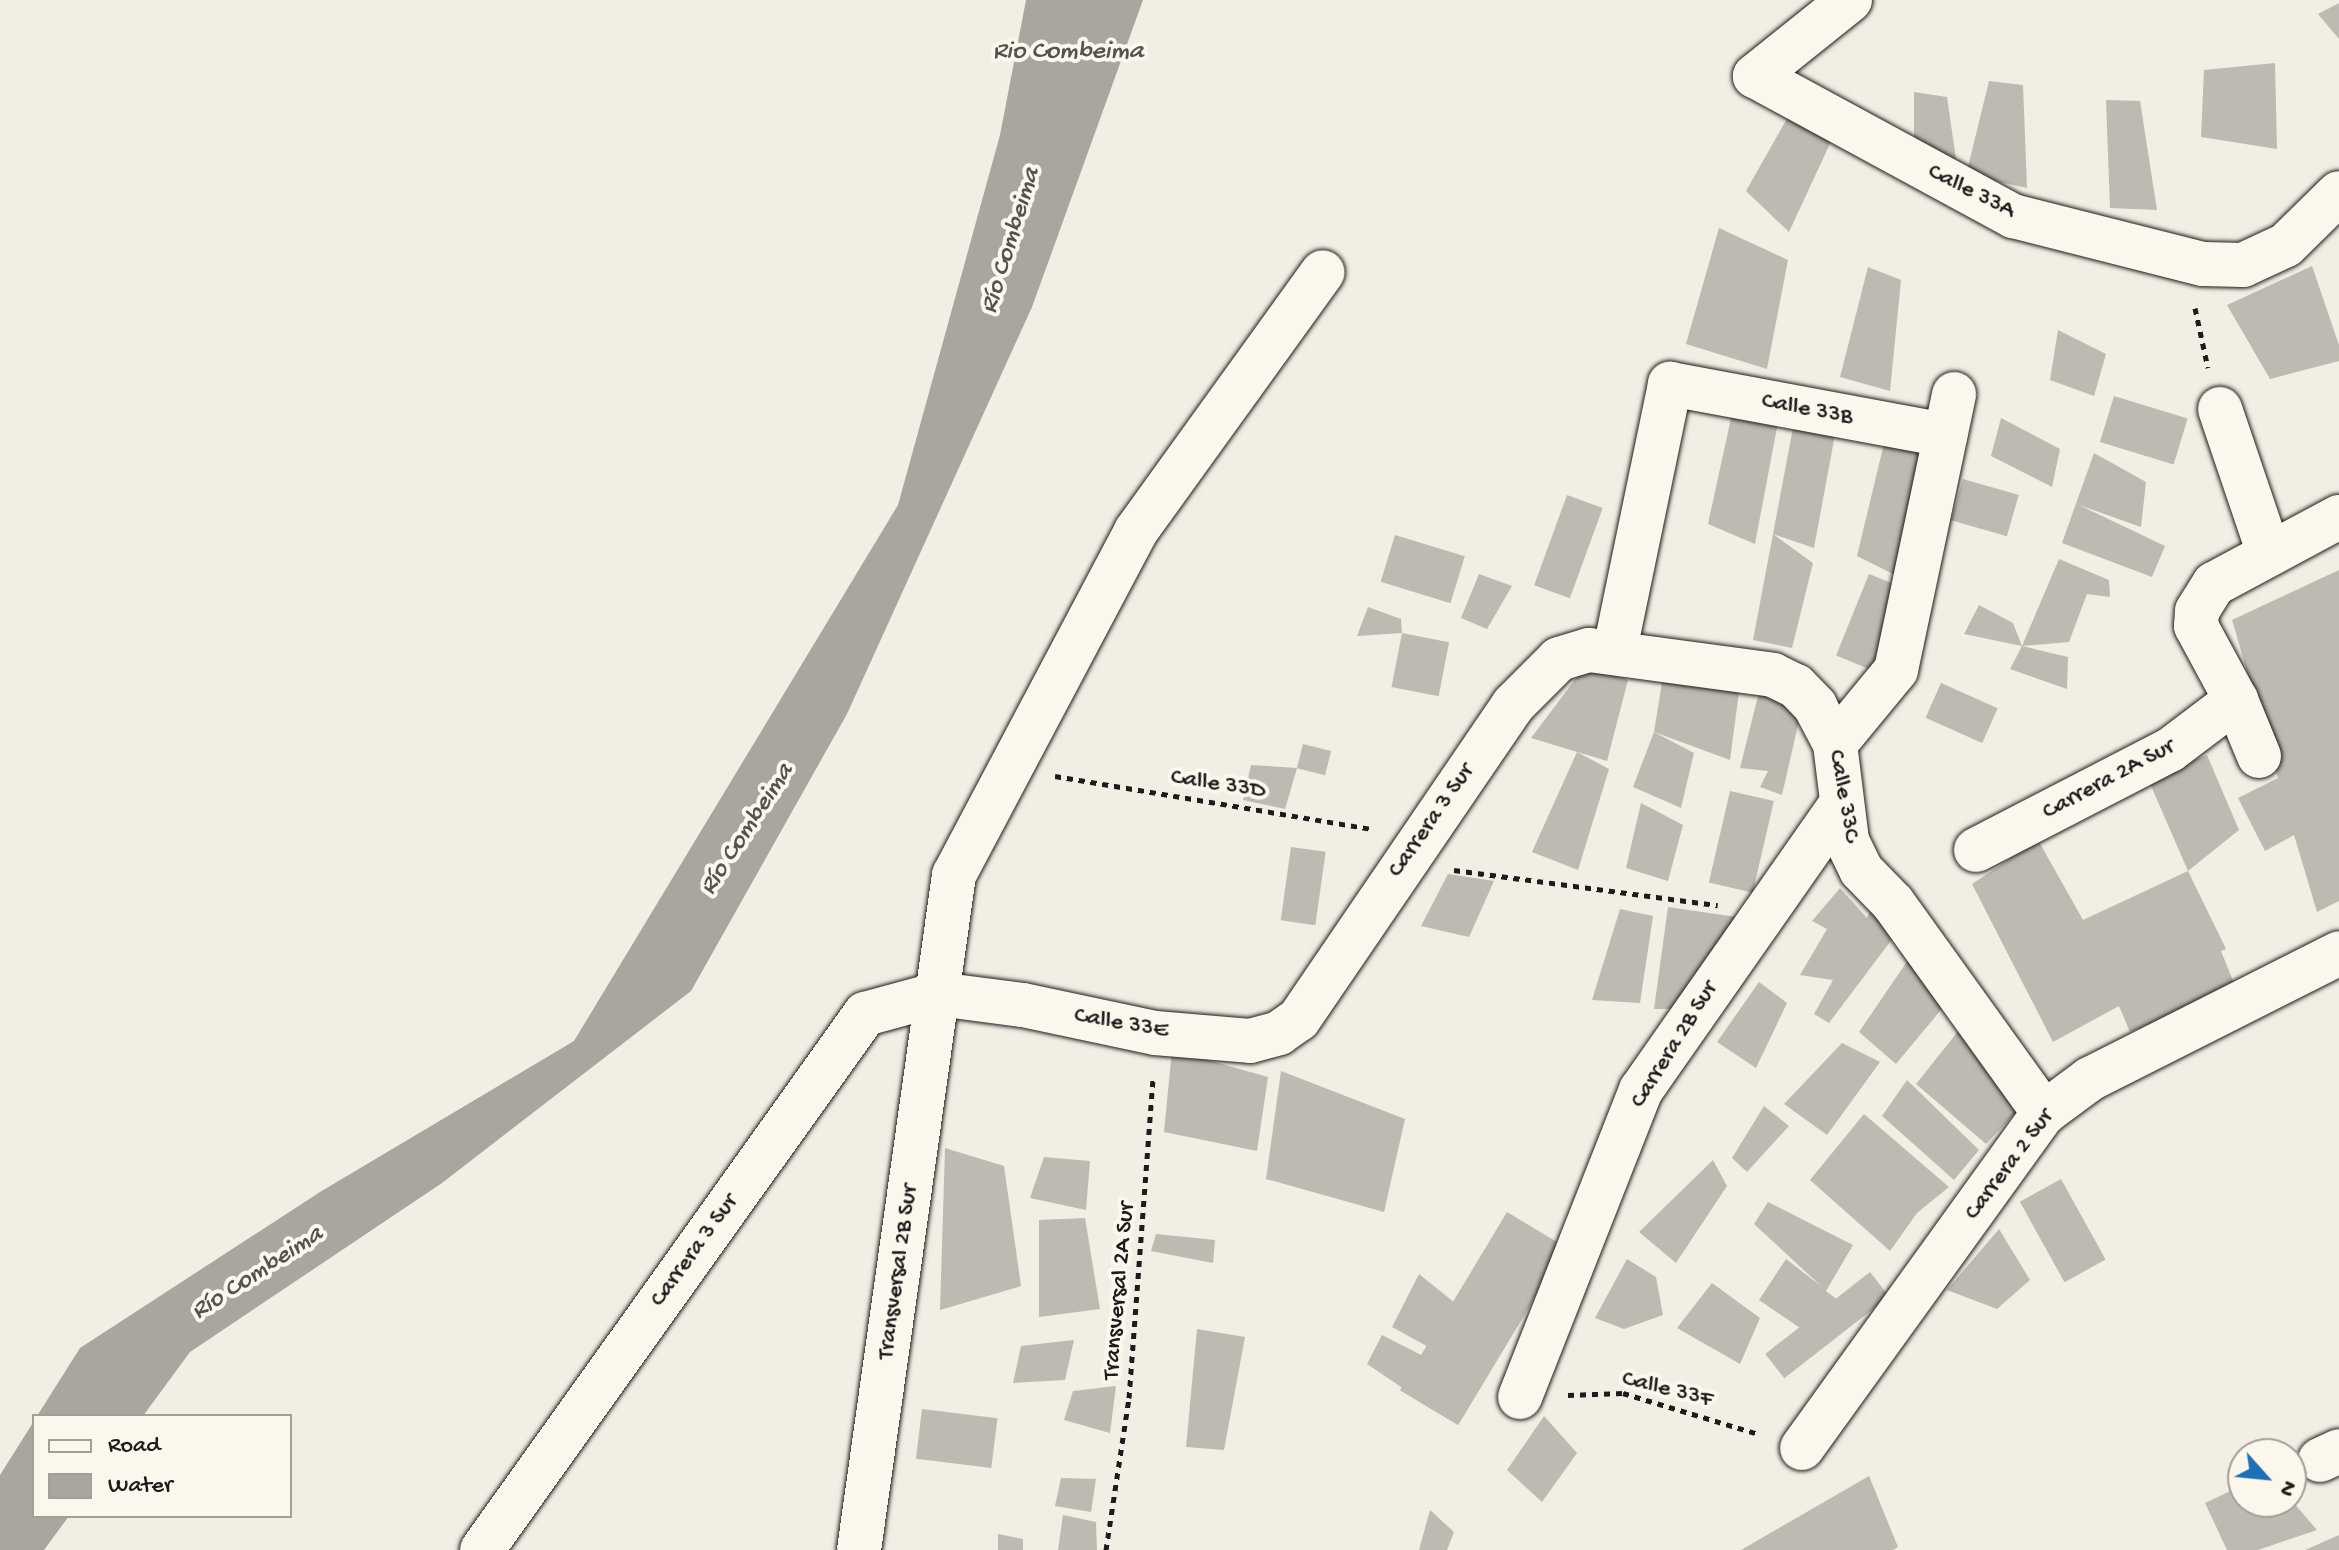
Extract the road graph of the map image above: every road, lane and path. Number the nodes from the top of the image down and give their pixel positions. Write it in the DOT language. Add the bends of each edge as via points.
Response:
graph roads {
  1 [pos="1850,0"];
  2 [pos="2339,193"];
  3 [pos="2223,264"];
  4 [pos="1323,272"];
  5 [pos="2220,409"];
  6 [pos="2339,517"];
  7 [pos="2269,554"];
  8 [pos="1602,650"];
  9 [pos="2236,700"];
  10 [pos="1835,744"];
  11 [pos="2259,756"];
  12 [pos="1011,769"];
  13 [pos="1840,806"];
  14 [pos="1411,850"];
  15 [pos="1976,850"];
  16 [pos="1763,910"];
  17 [pos="2339,953"];
  18 [pos="938,994"];
  19 [pos="1299,1019"];
  20 [pos="1155,1033"];
  21 [pos="2044,1113"];
  22 [pos="1520,1397"];
  23 [pos="1802,1448"];
  24 [pos="482,1550"];
  25 [pos="859,1550"];
  26 [pos="1106,1550"];
  1 -- 3 [label="street, Calle 33A" via="1755,76 2013,216"];
  2 -- 3 [label="street" via="2286,245"];
  3 -- 5 [label="path" via="2193,318"];
  4 -- 12 [label="street" via="1136,531"];
  5 -- 7 [label="street"];
  6 -- 7 [label="street"];
  7 -- 9 [label="street" via="2203,596 2196,626"];
  8 -- 10 [label="street, Calle 33C" via="1773,675 1796,686 1815,706"];
  8 -- 10 [label="street, Calle 33B" via="1670,384 1949,414 1896,670"];
  8 -- 14 [label="street, Carrera 3 Sur" via="1559,659 1537,676"];
  9 -- 11 [label="street"];
  9 -- 15 [label="street, Carrera 2A Sur" via="2170,750"];
  10 -- 13 [label="street, Calle 33C"];
  12 -- 14 [label="path, Calle 33D"];
  12 -- 18 [label="street, Transversal 2B Sur" via="954,875"];
  13 -- 16 [label="street, Carrera 2B Sur"];
  13 -- 21 [label="street, Calle 33C" via="1847,841 1861,870 1893,903"];
  14 -- 16 [label="path, Calle 33D"];
  14 -- 19 [label="street, Carrera 3 Sur"];
  16 -- 22 [label="street, Carrera 2B Sur" via="1641,1090"];
  17 -- 21 [label="street, Carrera 2 Sur" via="2090,1079"];
  18 -- 20 [label="street, Calle 33E" via="1023,1005"];
  18 -- 24 [label="street, Carrera 3 Sur" via="865,1014"];
  18 -- 25 [label="street, Transversal 2B Sur"];
  19 -- 20 [label="street, Calle 33E" via="1279,1033 1250,1041"];
  20 -- 26 [label="path, Transversal 2A Sur" via="1129,1398"];
  21 -- 23 [label="street, Carrera 2 Sur"];
  22 -- 23 [label="path, Calle 33F" via="1623,1393"];
}
